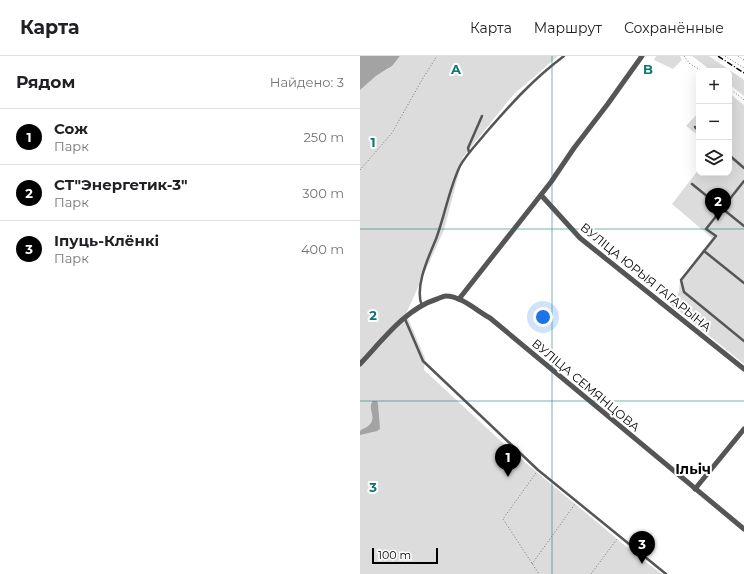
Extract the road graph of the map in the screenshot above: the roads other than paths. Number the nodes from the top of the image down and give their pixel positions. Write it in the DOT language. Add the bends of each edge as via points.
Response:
graph roads {
  1 [pos="563,56"];
  2 [pos="642,56"];
  3 [pos="482,116"];
  4 [pos="469,152"];
  5 [pos="732,158"];
  6 [pos="744,168"];
  7 [pos="744,181"];
  8 [pos="692,184"];
  9 [pos="542,195"];
  10 [pos="722,208"];
  11 [pos="744,226"];
  12 [pos="704,251"];
  13 [pos="744,283"];
  14 [pos="459,299"];
  15 [pos="422,306"];
  16 [pos="404,318"];
  17 [pos="744,341"];
  18 [pos="360,364"];
  19 [pos="744,370"];
  20 [pos="744,429"];
  21 [pos="695,489"];
  22 [pos="744,529"];
  23 [pos="666,574"];
  1 -- 4 [label="lane" via="525,89"];
  2 -- 9 [label="street"];
  3 -- 4 [label="lane" via="468,148"];
  4 -- 15 [label="lane" via="460,167 426,263 419,299"];
  5 -- 6 [label="lane"];
  7 -- 10 [label="lane"];
  8 -- 10 [label="lane"];
  9 -- 14 [label="street"];
  9 -- 19 [label="street, ВУЛІЦА ЮРЫЯ ГАГАРЫНА" via="580,238"];
  10 -- 11 [label="lane"];
  10 -- 12 [label="lane" via="706,229 716,236"];
  12 -- 13 [label="lane"];
  12 -- 17 [label="lane" via="681,280 684,292"];
  14 -- 15 [label="street" via="446,296"];
  14 -- 21 [label="street, ВУЛІЦА СЕМЯНЦОВА" via="495,323"];
  15 -- 16 [label="street"];
  16 -- 18 [label="street"];
  16 -- 23 [label="lane" via="422,359 538,470"];
  20 -- 21 [label="street"];
  21 -- 22 [label="street, ВУЛІЦА СЕМЯНЦОВА"];
}
